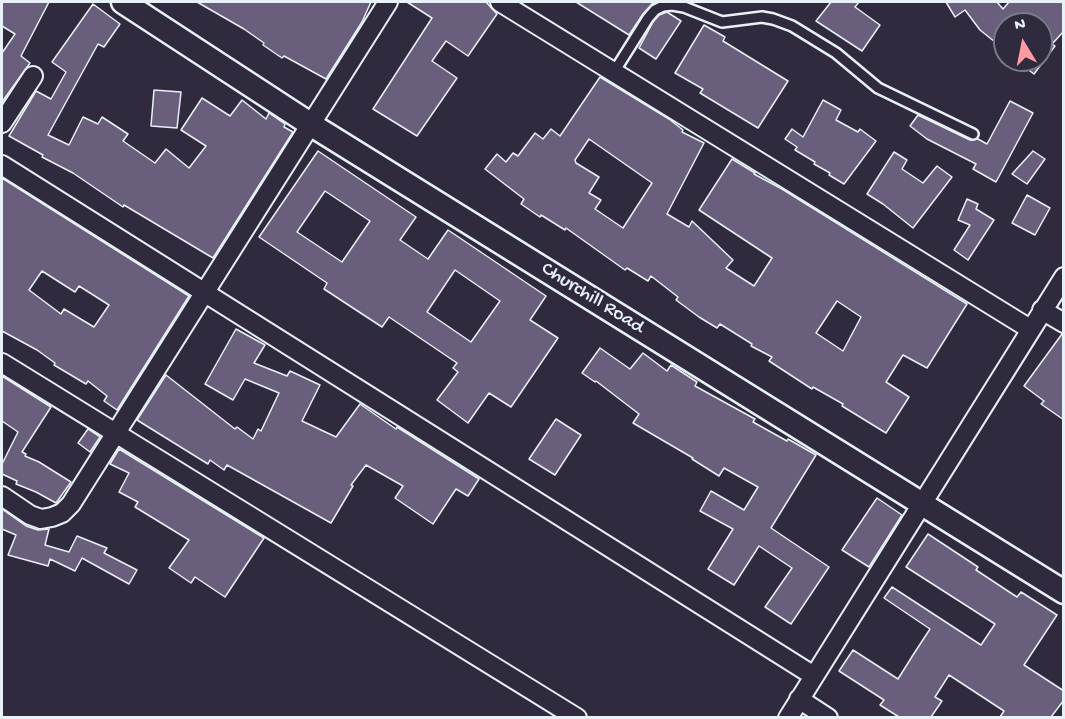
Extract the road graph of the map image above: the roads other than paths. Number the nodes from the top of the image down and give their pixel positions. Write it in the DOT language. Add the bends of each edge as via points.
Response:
graph roads {
  1 [pos="123,2"];
  2 [pos="388,2"];
  3 [pos="500,2"];
  4 [pos="614,72"];
  5 [pos="33,76"];
  6 [pos="2,123"];
  7 [pos="310,124"];
  8 [pos="973,134"];
  9 [pos="2,165"];
  10 [pos="1064,277"];
  11 [pos="203,293"];
  12 [pos="1042,310"];
  13 [pos="1064,323"];
  14 [pos="1030,329"];
  15 [pos="2,363"];
  16 [pos="115,434"];
  17 [pos="2,496"];
  18 [pos="921,504"];
  19 [pos="1064,592"];
  20 [pos="814,675"];
  21 [pos="799,699"];
  22 [pos="577,717"];
  23 [pos="788,717"];
  24 [pos="828,717"];
  1 -- 7 [label="street, Churchill Road"];
  2 -- 7 [label="street"];
  3 -- 4 [label="street"];
  4 -- 8 [label="lane" via="648,18 663,6 684,7 722,21 762,17 792,26 836,53 878,88"];
  4 -- 14 [label="street"];
  5 -- 6 [label="street"];
  7 -- 11 [label="street"];
  7 -- 18 [label="street, Churchill Road"];
  9 -- 11 [label="street"];
  10 -- 12 [label="street"];
  11 -- 16 [label="street"];
  11 -- 20 [label="street"];
  12 -- 13 [label="street"];
  12 -- 14 [label="street"];
  14 -- 18 [label="street"];
  15 -- 16 [label="street"];
  16 -- 17 [label="street" via="62,513 41,519"];
  16 -- 22 [label="street"];
  18 -- 19 [label="street, Churchill Road"];
  18 -- 20 [label="street"];
  20 -- 21 [label="street"];
  21 -- 23 [label="street"];
  21 -- 24 [label="street"];
}
